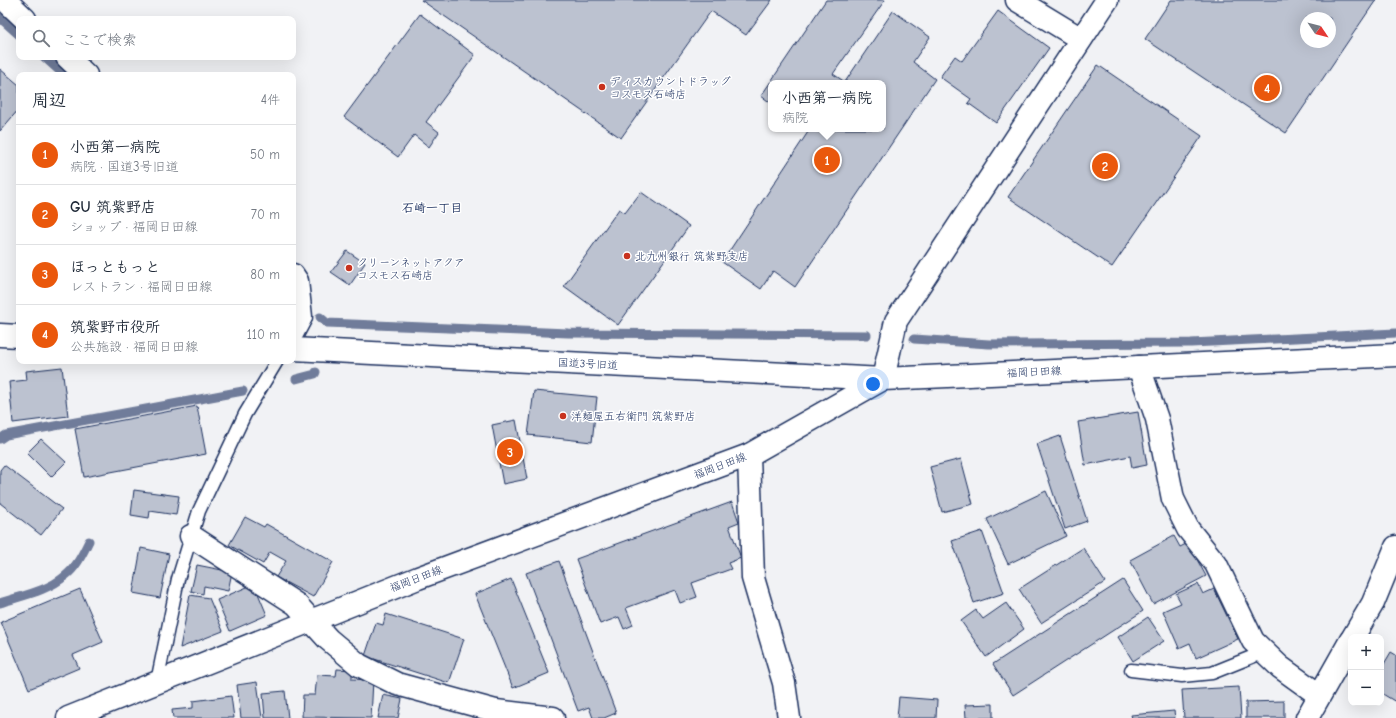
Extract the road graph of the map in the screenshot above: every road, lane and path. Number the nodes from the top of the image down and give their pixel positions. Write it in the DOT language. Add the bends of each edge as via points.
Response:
graph roads {
  1 [pos="4,0"];
  2 [pos="1017,0"];
  3 [pos="1107,0"];
  4 [pos="22,16"];
  5 [pos="1081,39"];
  6 [pos="70,60"];
  7 [pos="83,72"];
  8 [pos="296,280"];
  9 [pos="296,326"];
  10 [pos="0,335"];
  11 [pos="16,336"];
  12 [pos="296,349"];
  13 [pos="1396,355"];
  14 [pos="275,364"];
  15 [pos="1139,367"];
  16 [pos="883,379"];
  17 [pos="749,455"];
  18 [pos="192,536"];
  19 [pos="1396,547"];
  20 [pos="310,621"];
  21 [pos="1355,634"];
  22 [pos="1348,645"];
  23 [pos="1264,652"];
  24 [pos="1131,670"];
  25 [pos="157,682"];
  26 [pos="1319,695"];
  27 [pos="68,718"];
  28 [pos="553,718"];
  29 [pos="789,718"];
  30 [pos="1306,718"];
  1 -- 4 [label="street"];
  2 -- 5 [label="street"];
  3 -- 5 [label="street"];
  5 -- 16 [label="street" via="896,321"];
  6 -- 7 [label="street"];
  8 -- 9 [label="street" via="301,317"];
  10 -- 11 [label="street"];
  12 -- 16 [label="street, 国道3号旧道"];
  13 -- 15 [label="street, 福岡日田線"];
  14 -- 18 [label="lane" via="246,414 199,511"];
  15 -- 16 [label="street, 福岡日田線"];
  15 -- 23 [label="street" via="1157,419 1173,499 1188,529 1216,564 1253,641"];
  16 -- 17 [label="street, 福岡日田線"];
  17 -- 20 [label="street, 福岡日田線" via="418,578"];
  17 -- 29 [label="street" via="754,578 784,683"];
  18 -- 20 [label="street" via="296,604"];
  18 -- 25 [label="lane" via="178,579"];
  19 -- 21 [label="street" via="1373,603"];
  20 -- 25 [label="street, 福岡日田線"];
  20 -- 28 [label="street" via="360,665 397,684 496,711"];
  22 -- 26 [label="street"];
  23 -- 24 [label="lane" via="1212,673 1182,676"];
  23 -- 26 [label="street"];
  25 -- 27 [label="street, 福岡日田線"];
  26 -- 30 [label="street"];
}
